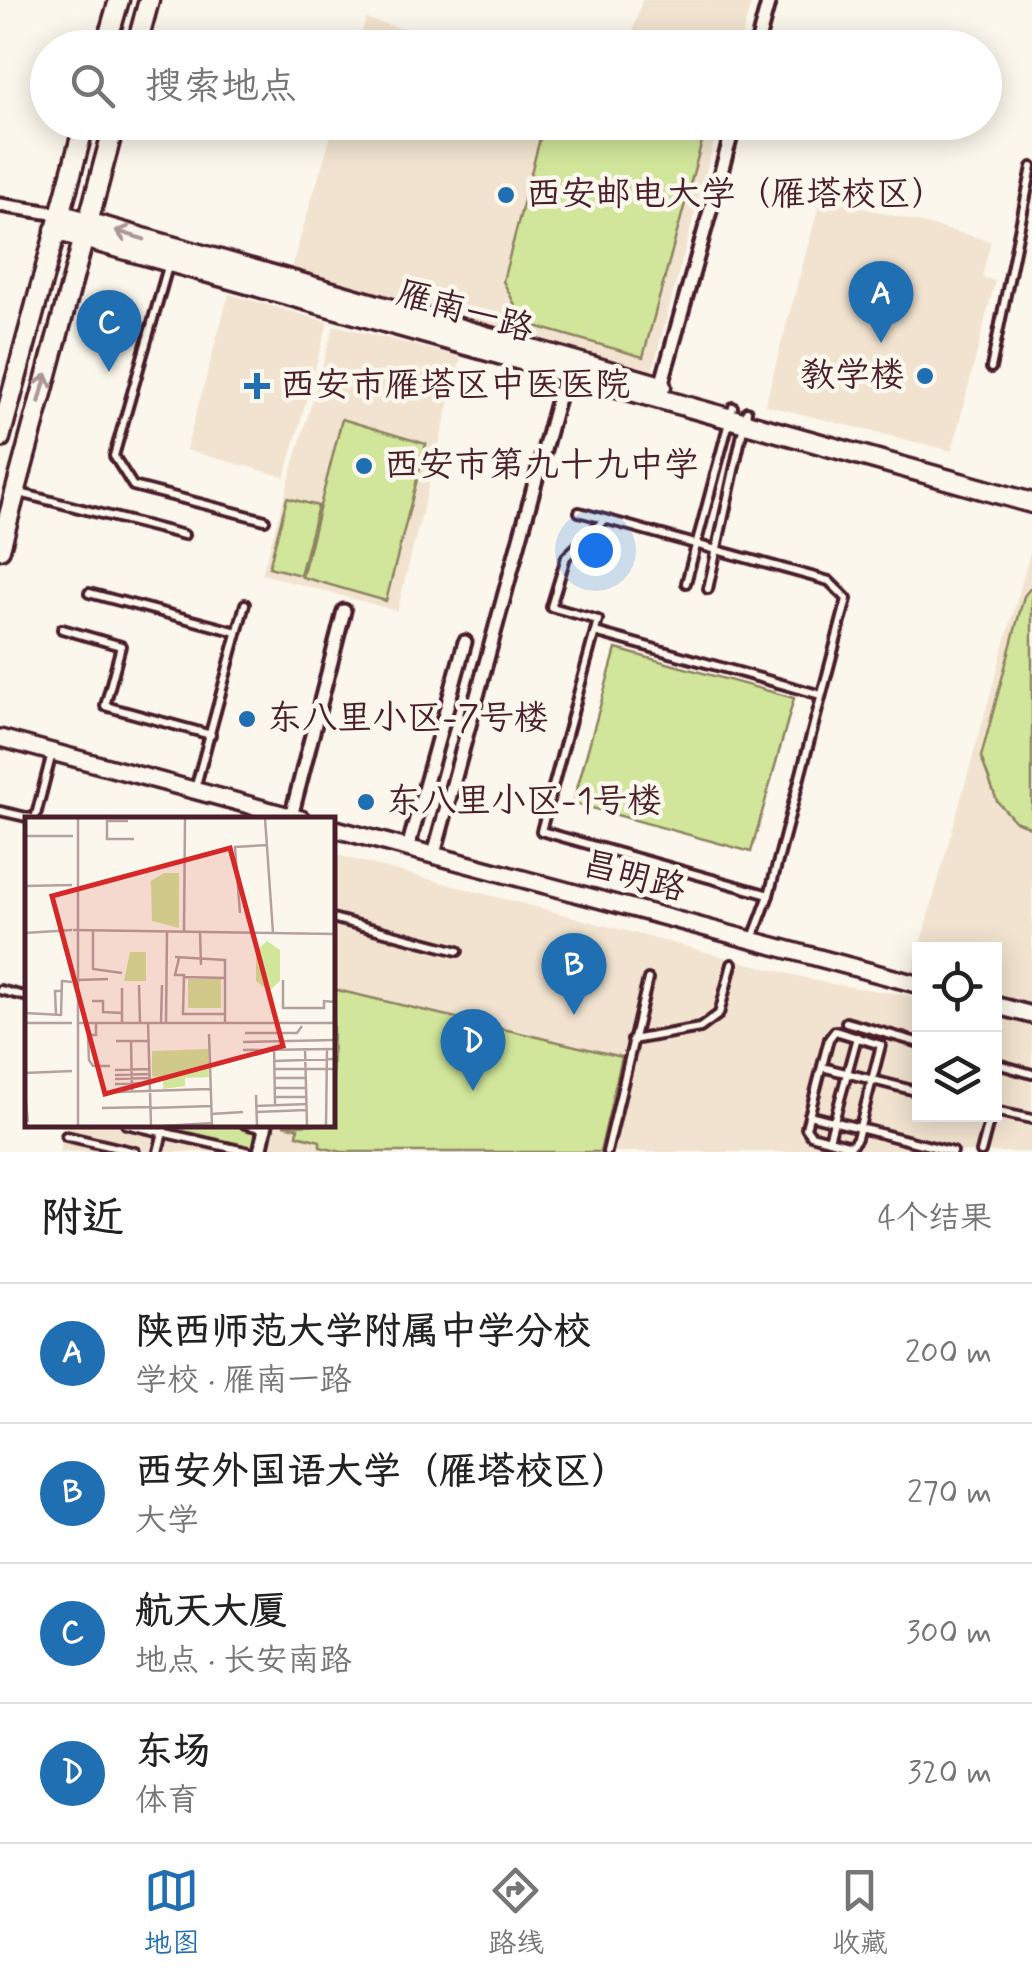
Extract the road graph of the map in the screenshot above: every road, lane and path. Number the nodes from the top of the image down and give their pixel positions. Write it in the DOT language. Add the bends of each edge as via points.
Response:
graph roads {
  1 [pos="118,0"];
  2 [pos="149,0"];
  3 [pos="769,0"];
  4 [pos="110,30"];
  5 [pos="141,30"];
  6 [pos="761,30"];
  7 [pos="80,140"];
  8 [pos="111,140"];
  9 [pos="730,140"];
  10 [pos="1032,167"];
  11 [pos="0,205"];
  12 [pos="57,222"];
  13 [pos="86,230"];
  14 [pos="171,256"];
  15 [pos="567,367"];
  16 [pos="991,368"];
  17 [pos="661,386"];
  18 [pos="740,415"];
  19 [pos="0,438"];
  20 [pos="15,491"];
  21 [pos="1032,491"];
  22 [pos="1032,503"];
  23 [pos="580,512"];
  24 [pos="265,520"];
  25 [pos="605,520"];
  26 [pos="184,535"];
  27 [pos="696,545"];
  28 [pos="0,550"];
  29 [pos="719,551"];
  30 [pos="686,583"];
  31 [pos="708,590"];
  32 [pos="89,593"];
  33 [pos="245,604"];
  34 [pos="344,612"];
  35 [pos="62,629"];
  36 [pos="237,632"];
  37 [pos="595,632"];
  38 [pos="465,642"];
  39 [pos="822,695"];
  40 [pos="210,735"];
  41 [pos="0,738"];
  42 [pos="52,752"];
  43 [pos="195,790"];
  44 [pos="0,811"];
  45 [pos="25,817"];
  46 [pos="36,817"];
  47 [pos="292,817"];
  48 [pos="296,817"];
  49 [pos="335,830"];
  50 [pos="408,848"];
  51 [pos="434,854"];
  52 [pos="769,894"];
  53 [pos="335,919"];
  54 [pos="752,940"];
  55 [pos="458,951"];
  56 [pos="732,964"];
  57 [pos="648,979"];
  58 [pos="912,983"];
  59 [pos="0,990"];
  60 [pos="25,995"];
  61 [pos="1002,1007"];
  62 [pos="1032,1015"];
  63 [pos="846,1022"];
  64 [pos="856,1037"];
  65 [pos="632,1040"];
  66 [pos="912,1040"];
  67 [pos="1002,1065"];
  68 [pos="822,1067"];
  69 [pos="847,1074"];
  70 [pos="1032,1074"];
  71 [pos="874,1080"];
  72 [pos="912,1090"];
  73 [pos="809,1115"];
  74 [pos="1002,1115"];
  75 [pos="1032,1120"];
  76 [pos="834,1121"];
  77 [pos="989,1122"];
  78 [pos="266,1127"];
  79 [pos="860,1128"];
  80 [pos="164,1129"];
  81 [pos="66,1136"];
  82 [pos="829,1140"];
  83 [pos="135,1152"];
  84 [pos="158,1152"];
  85 [pos="249,1152"];
  86 [pos="260,1152"];
  87 [pos="606,1152"];
  88 [pos="953,1152"];
  89 [pos="981,1152"];
  1 -- 4 [label="main road"];
  2 -- 5 [label="main road"];
  3 -- 6 [label="street"];
  7 -- 12 [label="main road"];
  8 -- 13 [label="main road"];
  9 -- 17 [label="street"];
  10 -- 16 [label="lane"];
  11 -- 12 [label="street"];
  12 -- 13 [label="main road, 雁南一路"];
  12 -- 19 [label="main road"];
  13 -- 14 [label="main road, 雁南一路"];
  20 -- 13 [label="main road, one-way"];
  14 -- 15 [label="main road, 雁南一路"];
  14 -- 24 [label="lane" via="114,456 133,486"];
  15 -- 17 [label="main road, 雁南一路"];
  15 -- 18 [label="main road, 雁南一路"];
  15 -- 51 [label="street"];
  17 -- 18 [label="main road, 雁南一路"];
  18 -- 21 [label="main road, 雁南一路"];
  18 -- 22 [label="main road, 雁南一路"];
  18 -- 27 [label="lane"];
  18 -- 29 [label="lane"];
  20 -- 26 [label="lane"];
  20 -- 28 [label="main road"];
  23 -- 25 [label="lane"];
  25 -- 27 [label="lane"];
  25 -- 37 [label="lane" via="566,557 552,607 598,620"];
  27 -- 29 [label="lane"];
  27 -- 30 [label="lane"];
  29 -- 31 [label="lane"];
  29 -- 39 [label="lane" via="828,581 847,599"];
  32 -- 36 [label="lane"];
  33 -- 36 [label="lane"];
  34 -- 48 [label="street"];
  35 -- 40 [label="lane" via="121,646 105,706"];
  36 -- 40 [label="lane"];
  37 -- 39 [label="lane"];
  37 -- 52 [label="lane" via="540,831"];
  38 -- 50 [label="street"];
  39 -- 52 [label="lane"];
  40 -- 43 [label="lane"];
  41 -- 42 [label="street"];
  42 -- 43 [label="street"];
  42 -- 46 [label="lane"];
  43 -- 47 [label="street"];
  44 -- 45 [label="lane"];
  49 -- 50 [label="street, 昌明路"];
  50 -- 51 [label="street, 昌明路"];
  51 -- 54 [label="street, 昌明路"];
  52 -- 54 [label="lane"];
  53 -- 55 [label="lane"];
  54 -- 58 [label="street, 昌明路"];
  56 -- 65 [label="lane" via="719,1014 700,1028"];
  57 -- 65 [label="lane"];
  59 -- 60 [label="lane"];
  61 -- 62 [label="street"];
  63 -- 66 [label="lane"];
  64 -- 68 [label="lane" via="831,1034"];
  64 -- 69 [label="lane"];
  64 -- 71 [label="lane" via="880,1045"];
  65 -- 87 [label="lane"];
  67 -- 70 [label="lane"];
  68 -- 69 [label="lane"];
  68 -- 73 [label="lane"];
  69 -- 71 [label="lane"];
  69 -- 76 [label="lane"];
  71 -- 72 [label="lane"];
  71 -- 79 [label="lane"];
  73 -- 76 [label="lane"];
  73 -- 82 [label="lane" via="808,1132"];
  74 -- 75 [label="lane"];
  76 -- 79 [label="lane"];
  76 -- 82 [label="lane"];
  77 -- 89 [label="lane"];
  78 -- 86 [label="street"];
  79 -- 82 [label="lane" via="852,1146"];
  79 -- 88 [label="lane"];
  80 -- 84 [label="lane"];
  80 -- 85 [label="lane"];
  81 -- 83 [label="lane"];
}
